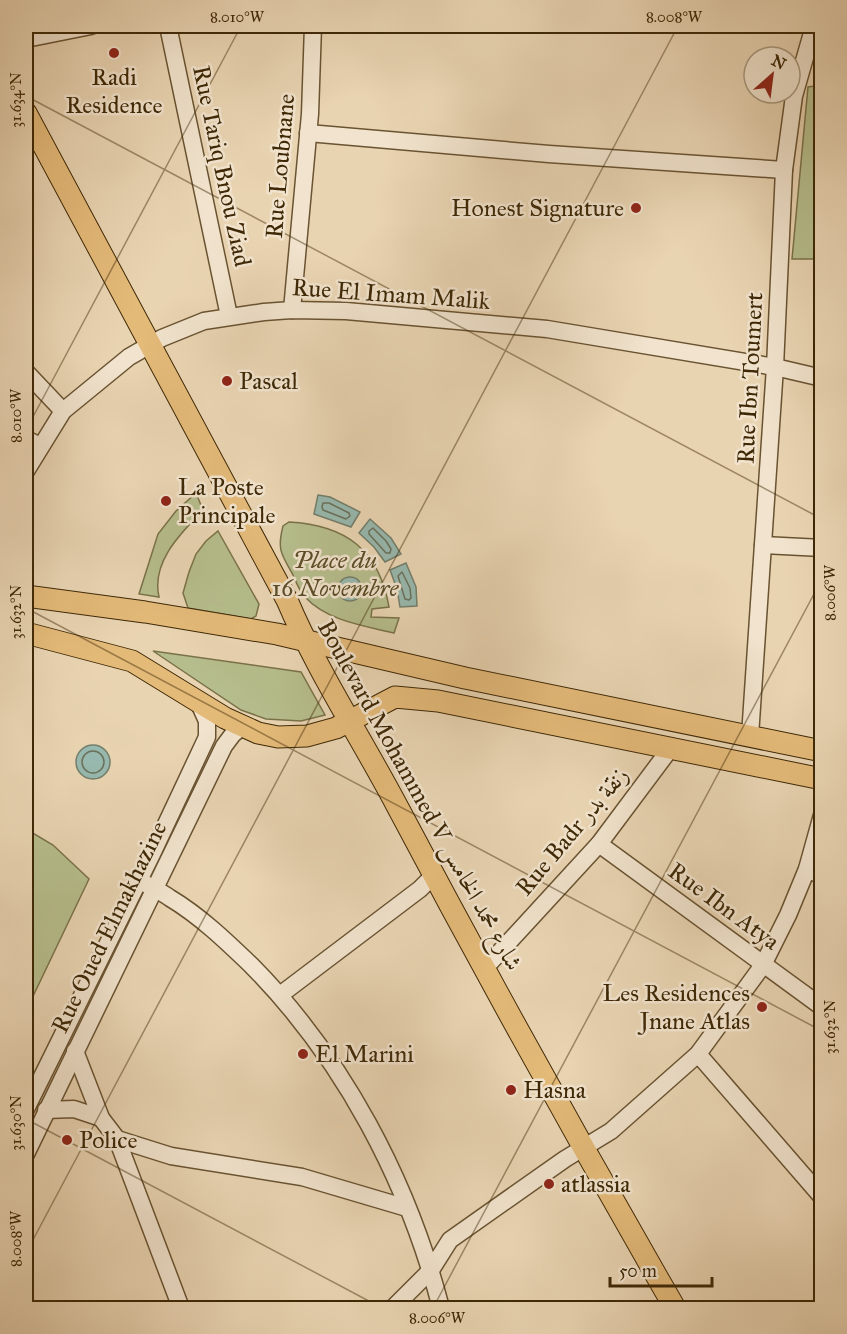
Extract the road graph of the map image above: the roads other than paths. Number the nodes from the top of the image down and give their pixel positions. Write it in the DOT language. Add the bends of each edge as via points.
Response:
graph roads {
  1 [pos="91,26"];
  2 [pos="168,26"];
  3 [pos="314,26"];
  4 [pos="814,26"];
  5 [pos="26,39"];
  6 [pos="26,112"];
  7 [pos="308,134"];
  8 [pos="784,170"];
  9 [pos="292,310"];
  10 [pos="229,316"];
  11 [pos="151,346"];
  12 [pos="775,367"];
  13 [pos="26,372"];
  14 [pos="822,378"];
  15 [pos="63,411"];
  16 [pos="33,442"];
  17 [pos="26,471"];
  18 [pos="763,545"];
  19 [pos="822,548"];
  20 [pos="26,596"];
  21 [pos="26,633"];
  22 [pos="305,640"];
  23 [pos="198,701"];
  24 [pos="351,721"];
  25 [pos="243,726"];
  26 [pos="750,736"];
  27 [pos="670,748"];
  28 [pos="822,752"];
  29 [pos="822,779"];
  30 [pos="822,816"];
  31 [pos="599,844"];
  32 [pos="814,873"];
  33 [pos="434,875"];
  34 [pos="138,880"];
  35 [pos="154,889"];
  36 [pos="763,964"];
  37 [pos="485,968"];
  38 [pos="280,995"];
  39 [pos="822,1007"];
  40 [pos="75,1051"];
  41 [pos="698,1054"];
  42 [pos="26,1109"];
  43 [pos="46,1110"];
  44 [pos="101,1118"];
  45 [pos="117,1139"];
  46 [pos="583,1149"];
  47 [pos="26,1154"];
  48 [pos="822,1197"];
  49 [pos="407,1208"];
  50 [pos="431,1270"];
  51 [pos="181,1308"];
  52 [pos="393,1308"];
  53 [pos="441,1308"];
  54 [pos="675,1308"];
  1 -- 5 [label="street"];
  2 -- 10 [label="street, Rue Tariq Bnou Ziad"];
  3 -- 7 [label="street, Rue Loubnane"];
  4 -- 8 [label="street, Rue Ibn Toumert" via="794,96"];
  6 -- 11 [label="main road, Boulevard Mohammed V شارع محمد الخامس"];
  7 -- 8 [label="street"];
  7 -- 9 [label="street, Rue Loubnane"];
  8 -- 12 [label="street, Rue Ibn Toumert"];
  9 -- 10 [label="street, Rue El Imam Malik"];
  9 -- 12 [label="street, Rue El Imam Malik" via="548,328"];
  10 -- 11 [label="street, Rue El Imam Malik" via="180,330"];
  11 -- 15 [label="street, Rue El Imam Malik" via="129,357"];
  11 -- 22 [label="main road, Boulevard Mohammed V شارع محمد الخامس"];
  12 -- 14 [label="street, Rue El Imam Malik"];
  12 -- 18 [label="street, Rue Ibn Toumert"];
  13 -- 15 [label="street"];
  15 -- 16 [label="street, Rue El Imam Malik"];
  16 -- 17 [label="street, Rue El Imam Malik"];
  18 -- 19 [label="street"];
  18 -- 26 [label="street, Rue Ibn Toumert"];
  20 -- 22 [label="main road"];
  21 -- 23 [label="main road" via="132,661"];
  22 -- 24 [label="main road, Boulevard Mohammed V شارع محمد الخامس"];
  22 -- 26 [label="main road" via="465,678"];
  23 -- 25 [label="main road"];
  23 -- 34 [label="street, Rue Oued Elmakhazine" via="207,722 207,737"];
  24 -- 25 [label="main road" via="294,738 258,733"];
  24 -- 27 [label="main road" via="395,697 417,698"];
  24 -- 33 [label="main road, Boulevard Mohammed V شارع محمد الخامس"];
  25 -- 35 [label="street, Rue Oued Elmakhazine" via="224,746"];
  26 -- 28 [label="main road"];
  27 -- 29 [label="main road"];
  27 -- 31 [label="street, Rue Badr زنقة بدر"];
  30 -- 32 [label="street"];
  31 -- 36 [label="street, Rue Ibn Atya"];
  31 -- 37 [label="street, Rue Badr زنقة بدر"];
  32 -- 36 [label="street"];
  33 -- 37 [label="main road, Boulevard Mohammed V شارع محمد الخامس"];
  33 -- 38 [label="street" via="420,890"];
  34 -- 35 [label="street"];
  34 -- 42 [label="street, Rue Oued Elmakhazine"];
  35 -- 38 [label="street" via="213,929"];
  35 -- 40 [label="street, Rue Oued Elmakhazine"];
  36 -- 39 [label="street, Rue Ibn Atya"];
  36 -- 41 [label="street"];
  37 -- 46 [label="main road, Boulevard Mohammed V شارع محمد الخامس"];
  38 -- 49 [label="street" via="319,1044 369,1123"];
  40 -- 43 [label="street, Rue Oued Elmakhazine"];
  40 -- 44 [label="street"];
  41 -- 46 [label="street" via="610,1131"];
  41 -- 48 [label="street"];
  43 -- 44 [label="street" via="74,1109"];
  43 -- 47 [label="street, Rue Oued Elmakhazine"];
  44 -- 45 [label="street"];
  45 -- 49 [label="street" via="171,1156 302,1177"];
  45 -- 51 [label="street"];
  46 -- 50 [label="street" via="450,1240"];
  46 -- 54 [label="main road, Boulevard Mohammed V شارع محمد الخامس"];
  49 -- 50 [label="street"];
  50 -- 52 [label="street"];
  50 -- 53 [label="street"];
}
